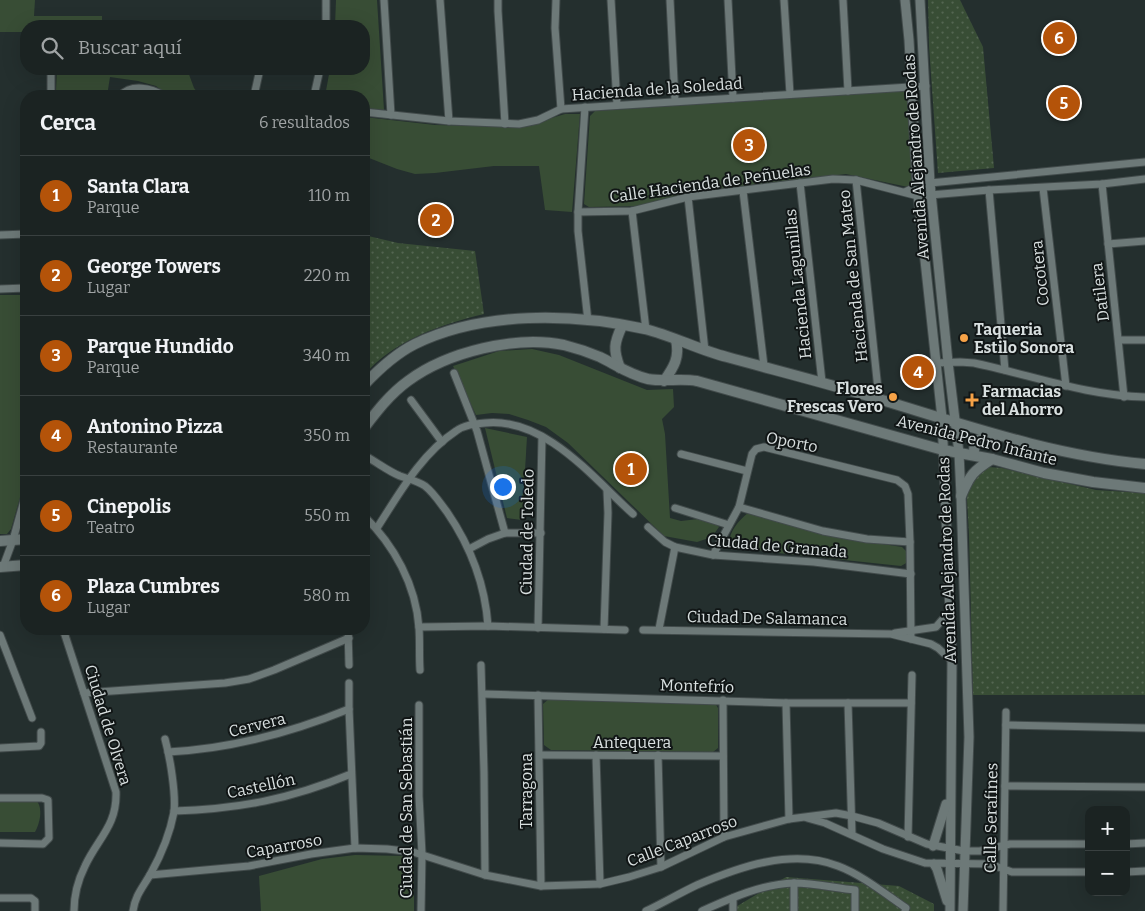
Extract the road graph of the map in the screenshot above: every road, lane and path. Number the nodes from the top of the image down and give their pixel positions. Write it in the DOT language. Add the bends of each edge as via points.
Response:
graph roads {
  1 [pos="326,0"];
  2 [pos="384,0"];
  3 [pos="440,0"];
  4 [pos="498,0"];
  5 [pos="556,0"];
  6 [pos="611,0"];
  7 [pos="670,0"];
  8 [pos="728,0"];
  9 [pos="784,0"];
  10 [pos="843,0"];
  11 [pos="905,0"];
  12 [pos="920,0"];
  13 [pos="326,20"];
  14 [pos="51,75"];
  15 [pos="259,75"];
  16 [pos="319,75"];
  17 [pos="926,86"];
  18 [pos="912,88"];
  19 [pos="51,90"];
  20 [pos="128,90"];
  21 [pos="152,90"];
  22 [pos="255,90"];
  23 [pos="315,90"];
  24 [pos="848,91"];
  25 [pos="790,94"];
  26 [pos="734,98"];
  27 [pos="675,101"];
  28 [pos="616,105"];
  29 [pos="585,107"];
  30 [pos="561,109"];
  31 [pos="370,113"];
  32 [pos="391,115"];
  33 [pos="449,121"];
  34 [pos="505,124"];
  35 [pos="1145,162"];
  36 [pos="1145,179"];
  37 [pos="856,180"];
  38 [pos="800,183"];
  39 [pos="930,183"];
  40 [pos="1102,184"];
  41 [pos="917,186"];
  42 [pos="1042,188"];
  43 [pos="989,190"];
  44 [pos="743,191"];
  45 [pos="905,192"];
  46 [pos="918,196"];
  47 [pos="932,196"];
  48 [pos="688,198"];
  49 [pos="632,211"];
  50 [pos="578,212"];
  51 [pos="20,234"];
  52 [pos="0,235"];
  53 [pos="1145,241"];
  54 [pos="1108,244"];
  55 [pos="0,288"];
  56 [pos="20,288"];
  57 [pos="588,321"];
  58 [pos="622,326"];
  59 [pos="646,330"];
  60 [pos="676,340"];
  61 [pos="1119,340"];
  62 [pos="1145,340"];
  63 [pos="705,352"];
  64 [pos="948,362"];
  65 [pos="936,363"];
  66 [pos="764,366"];
  67 [pos="620,368"];
  68 [pos="1005,370"];
  69 [pos="454,373"];
  70 [pos="370,380"];
  71 [pos="664,381"];
  72 [pos="822,382"];
  73 [pos="1066,386"];
  74 [pos="1124,397"];
  75 [pos="1145,397"];
  76 [pos="879,399"];
  77 [pos="411,400"];
  78 [pos="942,418"];
  79 [pos="370,421"];
  80 [pos="955,422"];
  81 [pos="474,424"];
  82 [pos="542,437"];
  83 [pos="1009,437"];
  84 [pos="442,442"];
  85 [pos="943,450"];
  86 [pos="959,453"];
  87 [pos="682,454"];
  88 [pos="974,455"];
  89 [pos="992,458"];
  90 [pos="370,459"];
  91 [pos="1145,464"];
  92 [pos="747,471"];
  93 [pos="409,479"];
  94 [pos="1145,488"];
  95 [pos="607,491"];
  96 [pos="962,496"];
  97 [pos="738,507"];
  98 [pos="675,508"];
  99 [pos="633,514"];
  100 [pos="20,515"];
  101 [pos="370,522"];
  102 [pos="730,525"];
  103 [pos="648,527"];
  104 [pos="376,528"];
  105 [pos="506,533"];
  106 [pos="541,533"];
  107 [pos="13,540"];
  108 [pos="20,540"];
  109 [pos="0,541"];
  110 [pos="910,542"];
  111 [pos="675,547"];
  112 [pos="470,549"];
  113 [pos="713,555"];
  114 [pos="20,565"];
  115 [pos="1,567"];
  116 [pos="910,574"];
  117 [pos="949,612"];
  118 [pos="419,626"];
  119 [pos="488,626"];
  120 [pos="538,628"];
  121 [pos="604,629"];
  122 [pos="659,629"];
  123 [pos="625,630"];
  124 [pos="643,630"];
  125 [pos="911,630"];
  126 [pos="891,634"];
  127 [pos="0,635"];
  128 [pos="65,635"];
  129 [pos="349,635"];
  130 [pos="349,638"];
  131 [pos="911,639"];
  132 [pos="952,661"];
  133 [pos="349,665"];
  134 [pos="481,665"];
  135 [pos="420,670"];
  136 [pos="912,675"];
  137 [pos="349,684"];
  138 [pos="84,692"];
  139 [pos="483,694"];
  140 [pos="538,696"];
  141 [pos="723,700"];
  142 [pos="786,703"];
  143 [pos="848,703"];
  144 [pos="911,703"];
  145 [pos="419,705"];
  146 [pos="349,708"];
  147 [pos="1006,712"];
  148 [pos="32,718"];
  149 [pos="1006,725"];
  150 [pos="1145,728"];
  151 [pos="40,732"];
  152 [pos="165,739"];
  153 [pos="0,748"];
  154 [pos="168,752"];
  155 [pos="540,755"];
  156 [pos="658,755"];
  157 [pos="596,756"];
  158 [pos="723,756"];
  159 [pos="351,774"];
  160 [pos="950,782"];
  161 [pos="1005,786"];
  162 [pos="1145,788"];
  163 [pos="0,798"];
  164 [pos="174,811"];
  165 [pos="852,816"];
  166 [pos="805,817"];
  167 [pos="789,819"];
  168 [pos="852,834"];
  169 [pos="724,837"];
  170 [pos="908,837"];
  171 [pos="0,842"];
  172 [pos="1145,843"];
  173 [pos="1085,844"];
  174 [pos="1130,844"];
  175 [pos="1004,845"];
  176 [pos="935,846"];
  177 [pos="355,848"];
  178 [pos="949,848"];
  179 [pos="964,851"];
  180 [pos="422,854"];
  181 [pos="949,863"];
  182 [pos="964,863"];
  183 [pos="934,864"];
  184 [pos="661,867"];
  185 [pos="1004,870"];
  186 [pos="1145,871"];
  187 [pos="1085,872"];
  188 [pos="1130,872"];
  189 [pos="150,875"];
  190 [pos="485,875"];
  191 [pos="794,883"];
  192 [pos="600,884"];
  193 [pos="541,886"];
  194 [pos="0,898"];
  195 [pos="733,898"];
  196 [pos="950,910"];
  197 [pos="35,911"];
  198 [pos="74,911"];
  199 [pos="133,911"];
  200 [pos="421,911"];
  201 [pos="646,911"];
  202 [pos="702,911"];
  203 [pos="733,911"];
  204 [pos="794,911"];
  205 [pos="855,911"];
  206 [pos="906,911"];
  207 [pos="963,911"];
  208 [pos="1003,911"];
  1 -- 13 [label="street"];
  2 -- 32 [label="street"];
  3 -- 33 [label="street"];
  4 -- 34 [label="street"];
  5 -- 30 [label="street"];
  6 -- 28 [label="street"];
  7 -- 27 [label="street"];
  8 -- 26 [label="street"];
  9 -- 25 [label="street"];
  10 -- 24 [label="street"];
  11 -- 18 [label="street, Avenida Alejandro de Rodas"];
  12 -- 17 [label="street, Avenida Alejandro de Rodas"];
  14 -- 19 [label="street"];
  15 -- 22 [label="street"];
  16 -- 23 [label="street"];
  17 -- 18 [label="street, Hacienda de la Soledad"];
  17 -- 39 [label="street, Avenida Alejandro de Rodas"];
  18 -- 24 [label="street, Hacienda de la Soledad"];
  18 -- 41 [label="street, Avenida Alejandro de Rodas"];
  20 -- 21 [label="street"];
  24 -- 25 [label="street, Hacienda de la Soledad"];
  25 -- 26 [label="street, Hacienda de la Soledad"];
  26 -- 27 [label="street, Hacienda de la Soledad"];
  27 -- 28 [label="street, Hacienda de la Soledad"];
  28 -- 29 [label="street, Hacienda de la Soledad"];
  29 -- 30 [label="street, Hacienda de la Soledad"];
  29 -- 50 [label="street"];
  30 -- 34 [label="street, Hacienda de la Soledad" via="533,122"];
  31 -- 32 [label="street, Hacienda de la Soledad"];
  32 -- 33 [label="street, Hacienda de la Soledad"];
  33 -- 34 [label="street, Hacienda de la Soledad"];
  35 -- 39 [label="street"];
  36 -- 40 [label="street, Calle Hacienda de Peñuelas"];
  37 -- 38 [label="street, Calle Hacienda de Peñuelas"];
  37 -- 45 [label="street, Calle Hacienda de Peñuelas"];
  37 -- 76 [label="street, Hacienda de San Mateo"];
  38 -- 44 [label="street, Calle Hacienda de Peñuelas"];
  38 -- 72 [label="street, Hacienda Lagunillas"];
  39 -- 41 [label="street"];
  39 -- 47 [label="street, Avenida Alejandro de Rodas"];
  40 -- 42 [label="street, Calle Hacienda de Peñuelas"];
  40 -- 54 [label="street, Datilera"];
  41 -- 45 [label="street"];
  41 -- 46 [label="street, Avenida Alejandro de Rodas"];
  42 -- 43 [label="street, Calle Hacienda de Peñuelas"];
  42 -- 73 [label="street, Cocotera"];
  43 -- 47 [label="street, Calle Hacienda de Peñuelas"];
  43 -- 68 [label="street"];
  44 -- 48 [label="street, Calle Hacienda de Peñuelas"];
  44 -- 66 [label="street"];
  45 -- 46 [label="street, Calle Hacienda de Peñuelas"];
  46 -- 47 [label="street, Calle Hacienda de Peñuelas"];
  46 -- 65 [label="street, Avenida Alejandro de Rodas"];
  47 -- 64 [label="street, Avenida Alejandro de Rodas"];
  48 -- 49 [label="street, Calle Hacienda de Peñuelas"];
  48 -- 63 [label="street"];
  49 -- 50 [label="street, Calle Hacienda de Peñuelas"];
  49 -- 59 [label="street"];
  50 -- 57 [label="street" via="580,262"];
  51 -- 52 [label="street"];
  53 -- 54 [label="street"];
  54 -- 61 [label="street, Datilera"];
  55 -- 56 [label="street"];
  57 -- 58 [label="main road, Avenida Pedro Infante"];
  57 -- 70 [label="main road, Avenida Pedro Infante" via="518,318 464,327 414,345 394,357"];
  58 -- 59 [label="main road, Avenida Pedro Infante"];
  58 -- 67 [label="main road" via="615,346"];
  59 -- 60 [label="main road, Avenida Pedro Infante"];
  60 -- 63 [label="main road, Avenida Pedro Infante"];
  60 -- 71 [label="main road" via="676,364"];
  61 -- 62 [label="street"];
  61 -- 74 [label="street, Datilera"];
  63 -- 66 [label="main road, Avenida Pedro Infante"];
  64 -- 65 [label="street"];
  64 -- 68 [label="street" via="974,363"];
  64 -- 80 [label="street, Avenida Alejandro de Rodas"];
  65 -- 78 [label="street, Avenida Alejandro de Rodas"];
  66 -- 72 [label="main road, Avenida Pedro Infante"];
  67 -- 71 [label="main road, Avenida Pedro Infante" via="648,379"];
  67 -- 79 [label="main road, Avenida Pedro Infante" via="580,350 544,342 519,342 476,351 426,369 390,396"];
  68 -- 73 [label="street"];
  69 -- 81 [label="street"];
  71 -- 85 [label="main road, Avenida Pedro Infante" via="684,378 697,381"];
  72 -- 76 [label="main road, Avenida Pedro Infante"];
  73 -- 74 [label="street"];
  74 -- 75 [label="street"];
  76 -- 78 [label="main road, Avenida Pedro Infante"];
  77 -- 84 [label="street"];
  78 -- 80 [label="main road, Avenida Pedro Infante"];
  78 -- 85 [label="street, Avenida Alejandro de Rodas"];
  80 -- 83 [label="main road, Avenida Pedro Infante"];
  80 -- 86 [label="street, Avenida Alejandro de Rodas"];
  81 -- 82 [label="street" via="513,425"];
  81 -- 84 [label="street" via="463,426"];
  81 -- 105 [label="street"];
  82 -- 95 [label="street" via="563,450"];
  82 -- 106 [label="street, Ciudad de Toledo"];
  83 -- 88 [label="main road" via="982,438 974,446"];
  83 -- 91 [label="main road, Avenida Pedro Infante" via="1103,460"];
  84 -- 93 [label="street"];
  85 -- 86 [label="main road, Avenida Pedro Infante"];
  85 -- 117 [label="street, Avenida Alejandro de Rodas"];
  86 -- 88 [label="main road, Avenida Pedro Infante"];
  86 -- 96 [label="street, Avenida Alejandro de Rodas"];
  87 -- 92 [label="street"];
  88 -- 89 [label="main road, Avenida Pedro Infante"];
  89 -- 94 [label="main road, Avenida Pedro Infante" via="1044,473"];
  89 -- 96 [label="main road" via="975,470"];
  90 -- 93 [label="street"];
  92 -- 97 [label="street, Oporto"];
  92 -- 110 [label="street, Oporto" via="752,454 764,447 897,480 905,486 908,494"];
  93 -- 104 [label="street"];
  93 -- 112 [label="street" via="431,491"];
  95 -- 99 [label="street"];
  95 -- 121 [label="street"];
  96 -- 179 [label="street, Avenida Alejandro de Rodas" via="969,737"];
  97 -- 102 [label="street, Oporto"];
  97 -- 110 [label="street" via="867,539"];
  98 -- 102 [label="street"];
  100 -- 107 [label="street"];
  101 -- 104 [label="street"];
  102 -- 113 [label="street, Oporto"];
  103 -- 111 [label="street, Ciudad de Granada"];
  104 -- 118 [label="street" via="401,565 416,606"];
  105 -- 106 [label="street"];
  105 -- 112 [label="street"];
  106 -- 120 [label="street, Ciudad de Toledo"];
  107 -- 108 [label="main road"];
  107 -- 109 [label="main road"];
  107 -- 115 [label="street"];
  110 -- 116 [label="street"];
  111 -- 113 [label="street, Ciudad de Granada"];
  111 -- 122 [label="street"];
  112 -- 119 [label="street" via="486,604"];
  113 -- 116 [label="street, Ciudad de Granada" via="814,562"];
  114 -- 115 [label="main road"];
  116 -- 125 [label="street"];
  117 -- 125 [label="street, Ciudad De Salamanca" via="936,626"];
  117 -- 132 [label="street, Avenida Alejandro de Rodas"];
  118 -- 119 [label="street"];
  118 -- 135 [label="street"];
  119 -- 120 [label="street"];
  120 -- 121 [label="street"];
  121 -- 123 [label="street"];
  122 -- 124 [label="street, Ciudad De Salamanca"];
  122 -- 126 [label="street, Ciudad De Salamanca"];
  125 -- 126 [label="street, Ciudad De Salamanca"];
  125 -- 131 [label="street"];
  126 -- 131 [label="street, Ciudad De Salamanca"];
  127 -- 148 [label="street"];
  128 -- 138 [label="street, Ciudad de Olvera"];
  129 -- 130 [label="street"];
  130 -- 133 [label="street"];
  130 -- 138 [label="street" via="249,679"];
  131 -- 132 [label="street, Ciudad De Salamanca" via="931,644"];
  132 -- 160 [label="street, Avenida Alejandro de Rodas"];
  134 -- 139 [label="street"];
  136 -- 144 [label="street"];
  137 -- 146 [label="street"];
  138 -- 198 [label="street, Ciudad de Olvera" via="114,783 116,804 113,820 80,877"];
  139 -- 140 [label="street, Montefrío"];
  139 -- 190 [label="street"];
  140 -- 141 [label="street, Montefrío"];
  140 -- 155 [label="street, Tarragona"];
  141 -- 142 [label="street, Montefrío"];
  141 -- 158 [label="street"];
  142 -- 143 [label="street, Montefrío"];
  142 -- 167 [label="street"];
  143 -- 144 [label="street, Montefrío"];
  143 -- 165 [label="street"];
  144 -- 170 [label="street"];
  145 -- 180 [label="street, Ciudad de San Sebastián"];
  146 -- 154 [label="street, Cervera" via="277,735 228,746"];
  146 -- 159 [label="street"];
  147 -- 149 [label="street, Calle Serafines"];
  149 -- 150 [label="street"];
  149 -- 161 [label="street, Calle Serafines"];
  151 -- 153 [label="street" via="39,746"];
  152 -- 154 [label="street"];
  154 -- 164 [label="street"];
  155 -- 157 [label="street, Antequera"];
  155 -- 193 [label="street, Tarragona"];
  156 -- 157 [label="street, Antequera"];
  156 -- 158 [label="street, Antequera"];
  156 -- 184 [label="street"];
  157 -- 192 [label="street"];
  158 -- 169 [label="street"];
  159 -- 164 [label="street, Castellón" via="289,796 227,808"];
  159 -- 177 [label="street"];
  160 -- 176 [label="street"];
  160 -- 178 [label="street, Avenida Alejandro de Rodas"];
  161 -- 162 [label="street"];
  161 -- 175 [label="street, Calle Serafines"];
  163 -- 171 [label="street" via="47,799 49,803 49,838 43,844"];
  164 -- 189 [label="street"];
  165 -- 166 [label="street, Calle Caparroso" via="836,813"];
  165 -- 168 [label="street"];
  165 -- 170 [label="street, Calle Caparroso" via="878,823"];
  166 -- 167 [label="street, Calle Caparroso"];
  166 -- 168 [label="street, Calle Caparroso"];
  167 -- 169 [label="street, Calle Caparroso"];
  168 -- 183 [label="street, Calle Caparroso" via="884,849"];
  169 -- 184 [label="street, Calle Caparroso"];
  170 -- 176 [label="street, Calle Caparroso"];
  172 -- 174 [label="street"];
  173 -- 175 [label="street, Calle Caparroso"];
  175 -- 179 [label="street, Calle Caparroso"];
  175 -- 185 [label="street, Calle Serafines"];
  176 -- 178 [label="street, Calle Caparroso"];
  177 -- 180 [label="street, Caparroso"];
  177 -- 189 [label="street, Caparroso" via="249,866"];
  178 -- 179 [label="street, Calle Caparroso"];
  178 -- 181 [label="street, Avenida Alejandro de Rodas"];
  179 -- 182 [label="street, Avenida Alejandro de Rodas"];
  180 -- 190 [label="street, Calle Caparroso"];
  180 -- 200 [label="street, Ciudad de San Sebastián"];
  181 -- 182 [label="street, Calle Caparroso"];
  181 -- 183 [label="street, Calle Caparroso"];
  181 -- 196 [label="street, Avenida Alejandro de Rodas"];
  182 -- 185 [label="street, Calle Caparroso" via="990,864"];
  182 -- 207 [label="street, Avenida Alejandro de Rodas"];
  183 -- 196 [label="street"];
  184 -- 192 [label="street, Calle Caparroso"];
  185 -- 187 [label="street, Calle Caparroso"];
  185 -- 208 [label="street, Calle Serafines"];
  186 -- 188 [label="street"];
  189 -- 199 [label="street" via="136,896"];
  190 -- 193 [label="street, Calle Caparroso"];
  191 -- 195 [label="street" via="771,886"];
  191 -- 204 [label="street"];
  191 -- 205 [label="street" via="855,890"];
  192 -- 193 [label="street, Calle Caparroso"];
  194 -- 197 [label="street" via="28,898 34,901"];
  195 -- 202 [label="street"];
  195 -- 203 [label="street"];
  201 -- 206 [label="street" via="737,869 771,861 806,858 837,865 859,876"];
}
